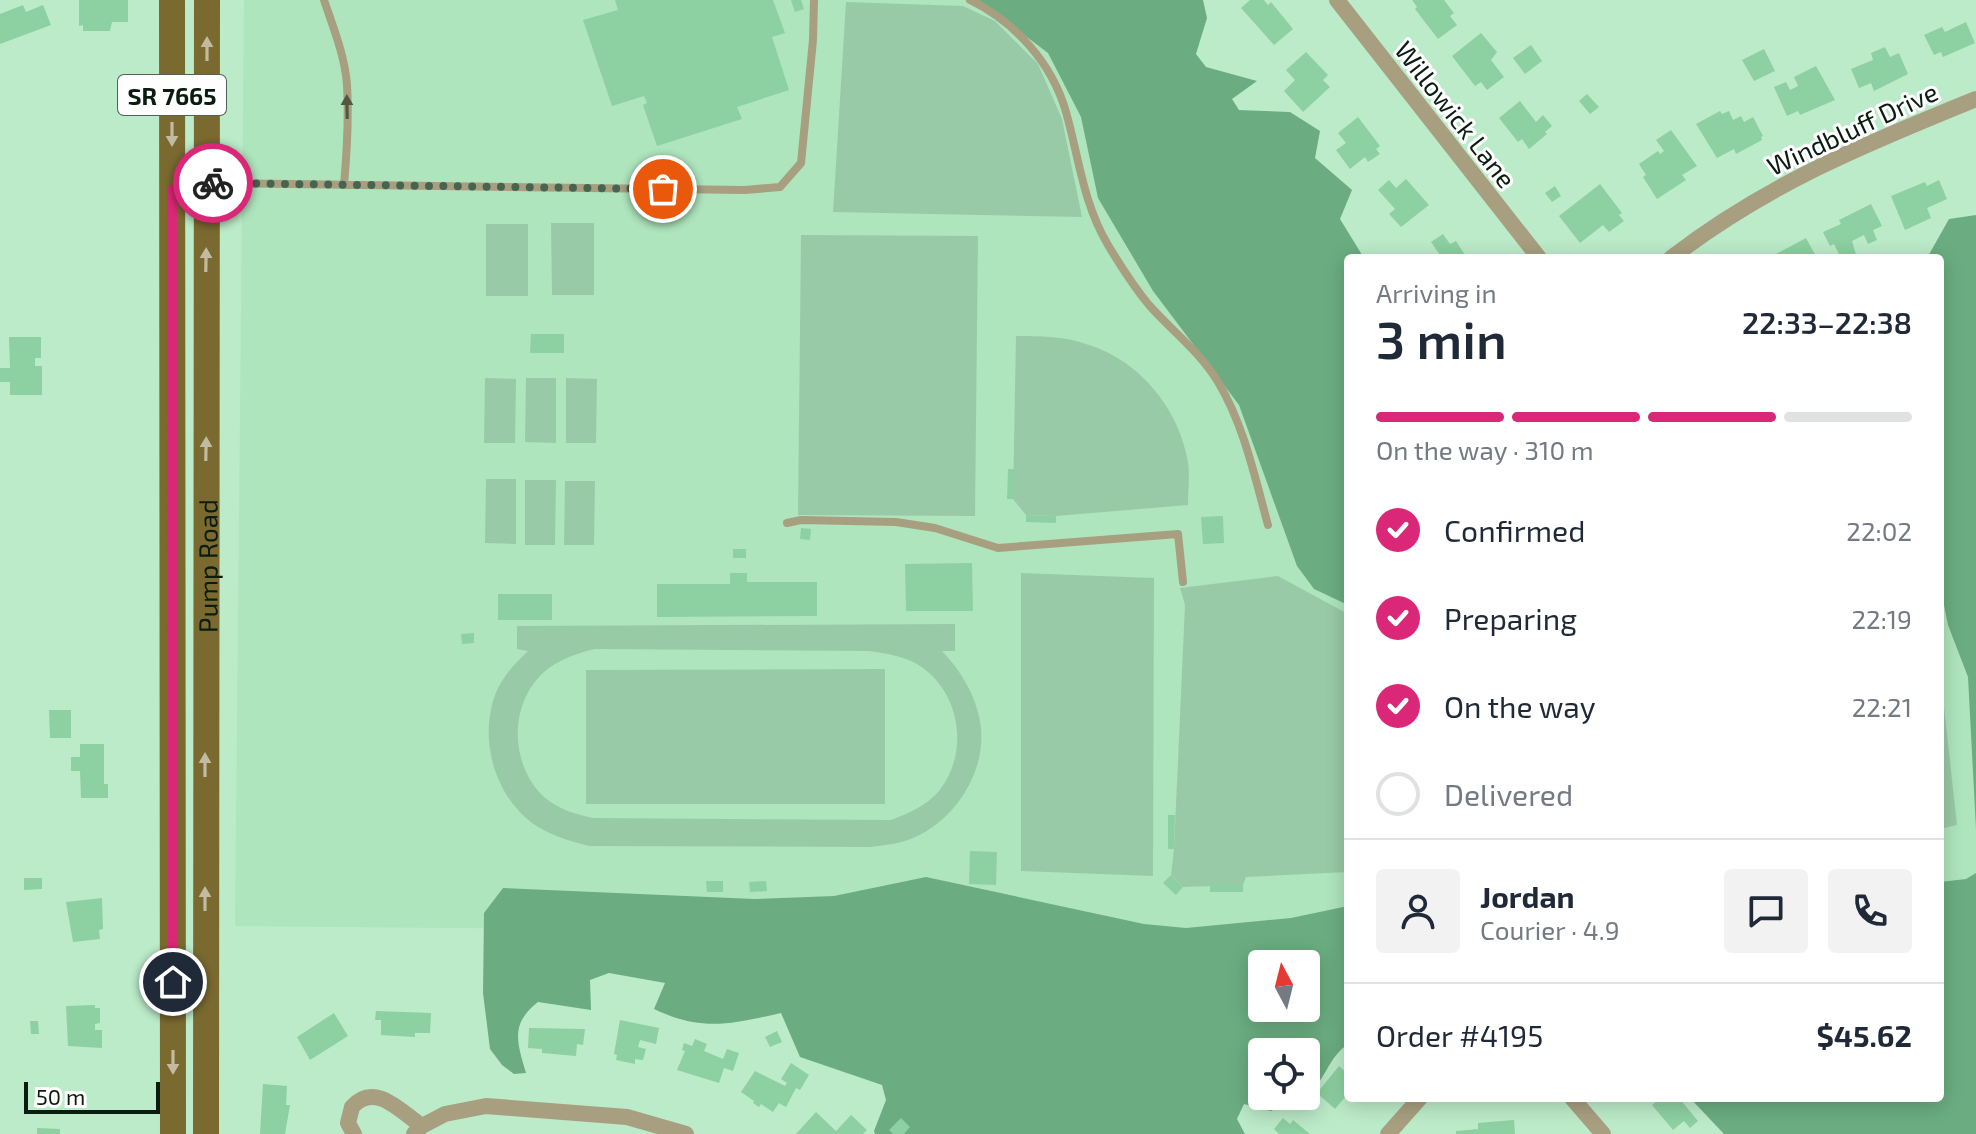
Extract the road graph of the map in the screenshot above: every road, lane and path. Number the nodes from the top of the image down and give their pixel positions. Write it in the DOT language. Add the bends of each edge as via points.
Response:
graph roads {
  1 [pos="172,0"];
  2 [pos="207,0"];
  3 [pos="324,0"];
  4 [pos="814,0"];
  5 [pos="970,0"];
  6 [pos="1337,0"];
  7 [pos="1976,99"];
  8 [pos="207,183"];
  9 [pos="344,185"];
  10 [pos="172,190"];
  11 [pos="1536,254"];
  12 [pos="1676,254"];
  13 [pos="787,523"];
  14 [pos="1268,525"];
  15 [pos="1183,582"];
  16 [pos="1416,1102"];
  17 [pos="1575,1102"];
  18 [pos="418,1130"];
  19 [pos="173,1134"];
  20 [pos="206,1134"];
  21 [pos="354,1134"];
  22 [pos="686,1134"];
  23 [pos="1388,1134"];
  24 [pos="1603,1134"];
  1 -- 10 [label="main road, Pump Road / SR 7665, one-way"];
  8 -- 2 [label="main road, Pump Road / SR 7665, one-way"];
  9 -- 3 [label="lane, one-way" via="347,82"];
  4 -- 9 [label="lane" via="801,163 780,187"];
  5 -- 14 [label="lane" via="1015,30 1055,83 1096,224 1136,288 1218,382 1242,435"];
  6 -- 11 [label="street, Willowick Lane"];
  7 -- 12 [label="street, Windbluff Drive" via="1804,172"];
  8 -- 9 [label="lane"];
  8 -- 10 [label="lane"];
  20 -- 8 [label="main road, Pump Road / SR 7665, one-way"];
  10 -- 19 [label="main road, Pump Road / SR 7665, one-way"];
  13 -- 15 [label="lane" via="896,522 998,548 1178,534"];
  16 -- 23 [label="street"];
  17 -- 24 [label="street"];
  18 -- 21 [label="street" via="381,1097 365,1097 352,1107 348,1123"];
  18 -- 22 [label="street" via="445,1114 486,1106 627,1117"];
}
